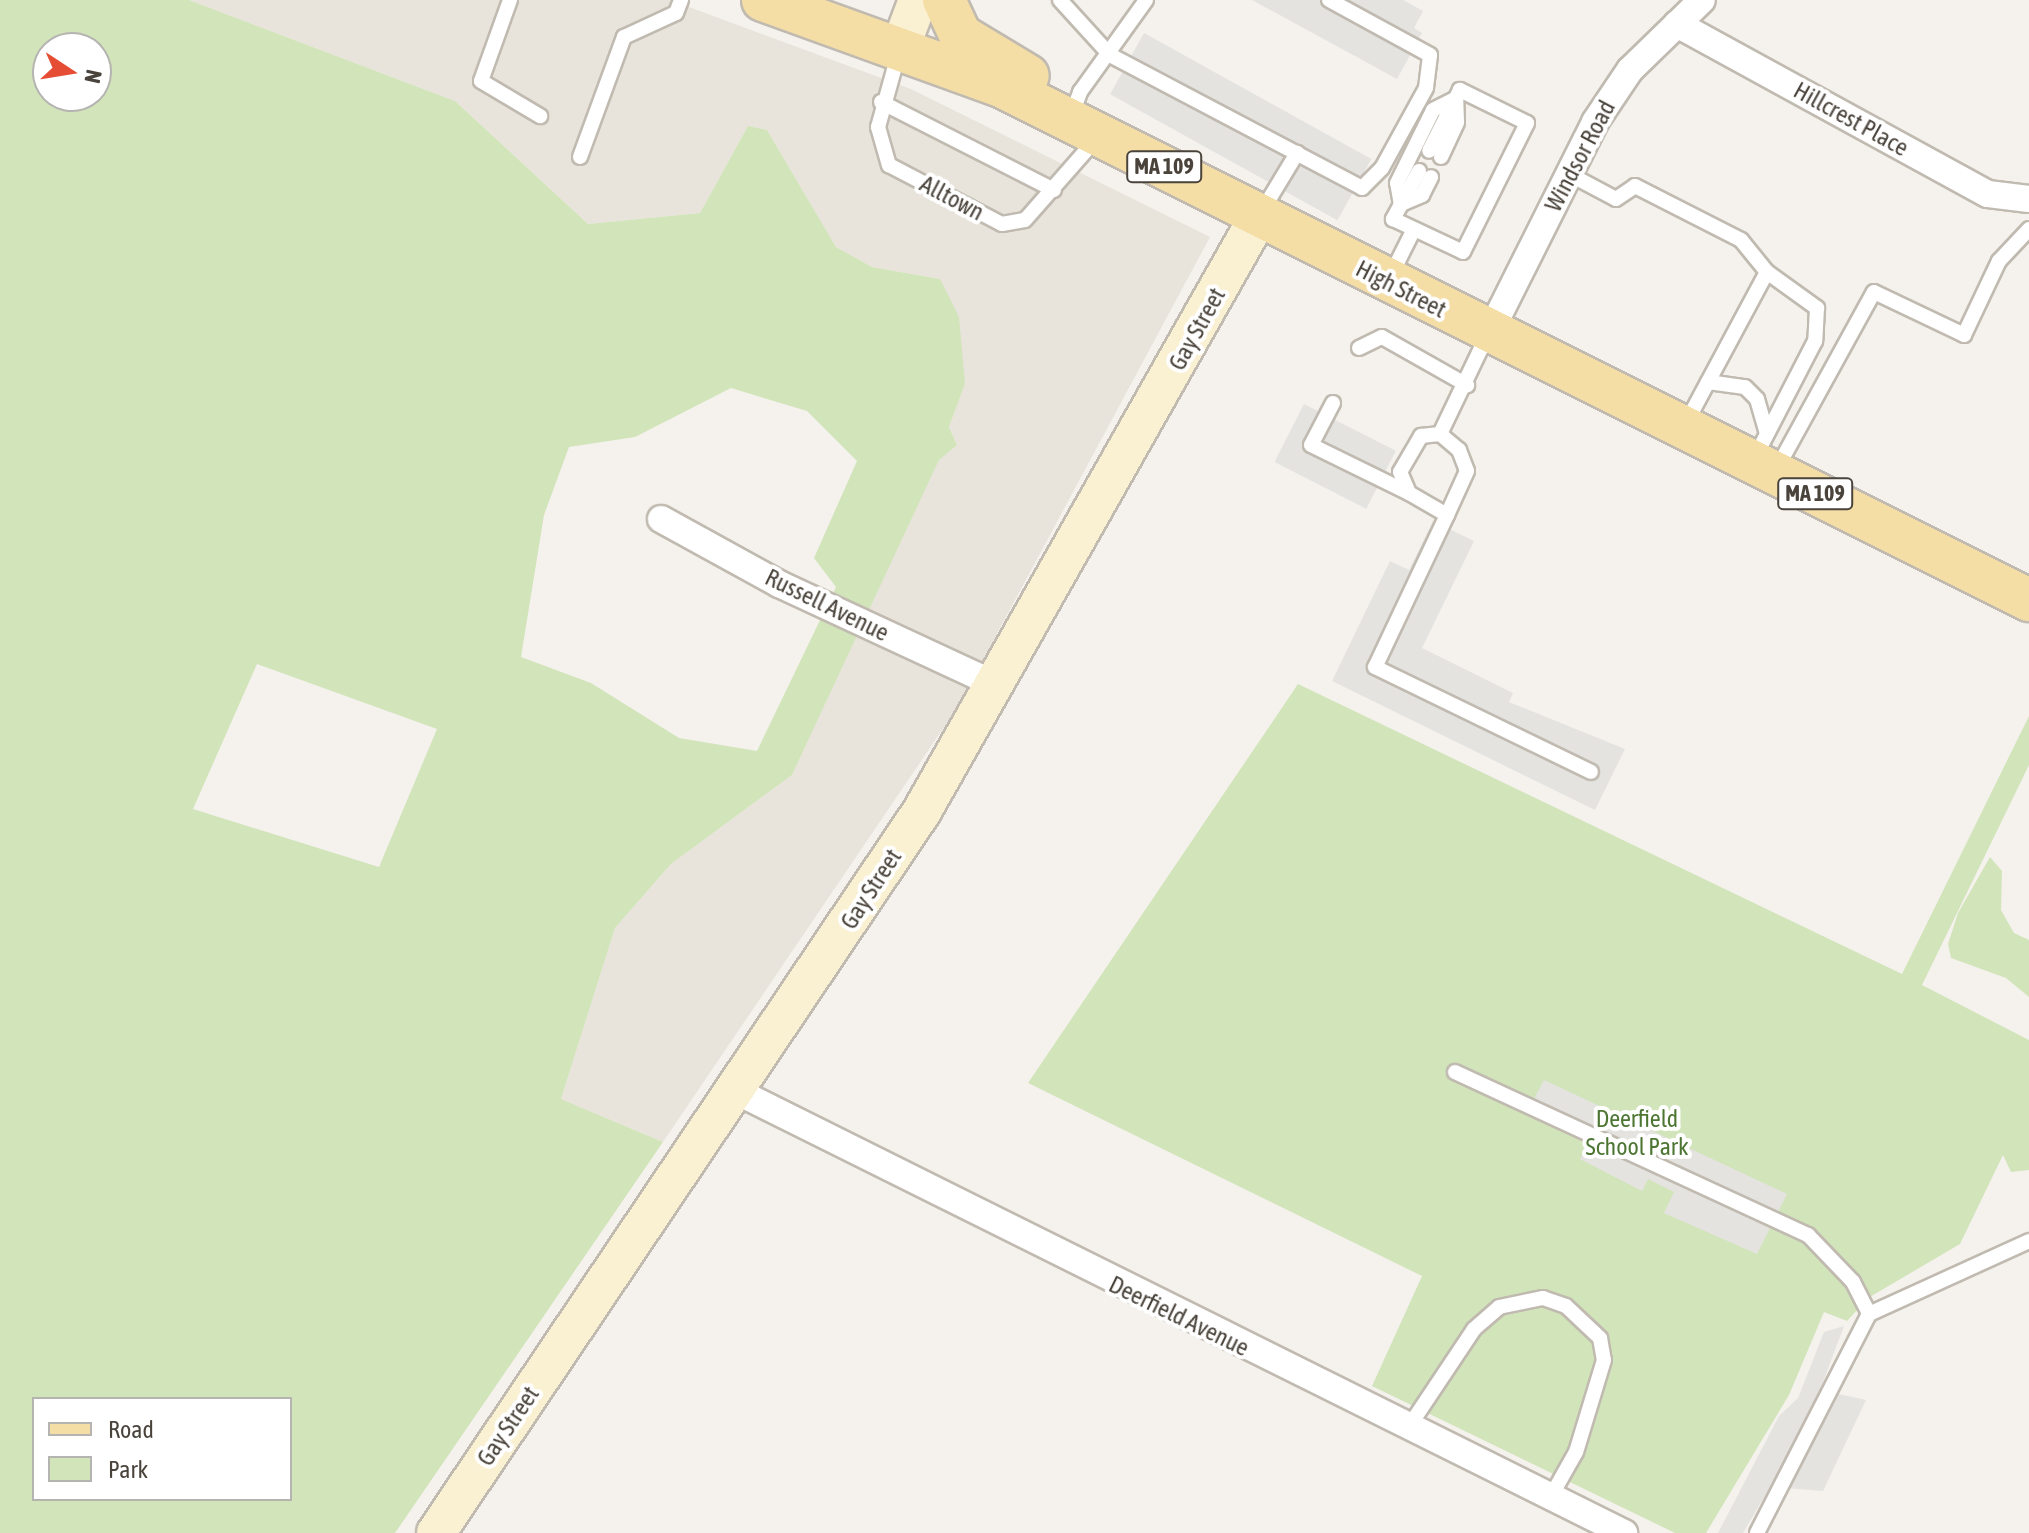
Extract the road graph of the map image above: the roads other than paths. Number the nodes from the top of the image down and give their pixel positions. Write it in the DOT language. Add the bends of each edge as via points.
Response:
graph roads {
  1 [pos="510,0"];
  2 [pos="681,0"];
  3 [pos="918,0"];
  4 [pos="944,0"];
  5 [pos="1060,0"];
  6 [pos="1146,0"];
  7 [pos="1329,0"];
  8 [pos="1702,0"];
  9 [pos="778,2"];
  10 [pos="1677,24"];
  11 [pos="900,48"];
  12 [pos="1110,55"];
  13 [pos="1456,99"];
  14 [pos="881,102"];
  15 [pos="540,116"];
  16 [pos="1085,126"];
  17 [pos="1297,153"];
  18 [pos="1435,154"];
  19 [pos="580,157"];
  20 [pos="1425,174"];
  21 [pos="1569,174"];
  22 [pos="1054,190"];
  23 [pos="2029,199"];
  24 [pos="1401,205"];
  25 [pos="1259,216"];
  26 [pos="1414,229"];
  27 [pos="2029,229"];
  28 [pos="1767,272"];
  29 [pos="1387,282"];
  30 [pos="1489,334"];
  31 [pos="1359,348"];
  32 [pos="1708,382"];
  33 [pos="1467,385"];
  34 [pos="1333,403"];
  35 [pos="1683,428"];
  36 [pos="1440,434"];
  37 [pos="1764,457"];
  38 [pos="1409,493"];
  39 [pos="1447,515"];
  40 [pos="661,519"];
  41 [pos="2029,600"];
  42 [pos="997,685"];
  43 [pos="1591,772"];
  44 [pos="1455,1072"];
  45 [pos="738,1092"];
  46 [pos="2029,1241"];
  47 [pos="1869,1314"];
  48 [pos="1408,1428"];
  49 [pos="1550,1498"];
  50 [pos="436,1533"];
  51 [pos="1624,1533"];
  52 [pos="1757,1533"];
  1 -- 15 [label="lane" via="481,81"];
  2 -- 19 [label="lane" via="676,13 624,37"];
  3 -- 11 [label="street"];
  4 -- 16 [label="main road" via="960,35 1051,92"];
  5 -- 12 [label="lane"];
  6 -- 12 [label="lane, Alltown"];
  7 -- 17 [label="lane" via="1430,55 1426,88 1382,168 1362,188"];
  8 -- 10 [label="street, Windsor Road"];
  9 -- 11 [label="main road, High Street / MA 109"];
  10 -- 21 [label="street, Windsor Road" via="1630,70"];
  10 -- 23 [label="street, Hillcrest Place" via="1988,194"];
  11 -- 14 [label="lane, Alltown"];
  11 -- 16 [label="main road, High Street / MA 109"];
  12 -- 16 [label="lane, Alltown" via="1080,92"];
  12 -- 17 [label="lane"];
  13 -- 18 [label="lane"];
  13 -- 24 [label="lane" via="1433,110 1397,183"];
  13 -- 26 [label="lane" via="1460,90 1527,123 1463,252"];
  14 -- 22 [label="lane"];
  14 -- 22 [label="lane, Alltown" via="878,127 889,165 1002,224 1025,220"];
  16 -- 22 [label="lane, Alltown"];
  16 -- 25 [label="main road, High Street / MA 109"];
  17 -- 25 [label="lane"];
  20 -- 24 [label="lane"];
  21 -- 28 [label="lane" via="1616,199 1635,186 1741,240"];
  21 -- 30 [label="street, Windsor Road"];
  24 -- 26 [label="lane" via="1393,219"];
  25 -- 29 [label="main road, High Street / MA 109"];
  25 -- 42 [label="street, Gay Street"];
  26 -- 29 [label="lane"];
  27 -- 37 [label="lane" via="1999,261 1964,335 1874,292"];
  28 -- 32 [label="lane"];
  28 -- 37 [label="lane" via="1810,300 1818,328"];
  29 -- 30 [label="main road, High Street / MA 109"];
  30 -- 33 [label="lane"];
  30 -- 35 [label="main road, High Street / MA 109"];
  31 -- 33 [label="lane" via="1382,337"];
  32 -- 35 [label="lane"];
  32 -- 37 [label="lane" via="1745,387 1757,399"];
  33 -- 36 [label="lane"];
  34 -- 38 [label="lane" via="1311,445"];
  35 -- 37 [label="main road, High Street / MA 109"];
  36 -- 38 [label="lane" via="1421,436 1405,453 1400,472"];
  36 -- 39 [label="lane" via="1459,450 1467,471"];
  37 -- 41 [label="main road, High Street / MA 109"];
  38 -- 39 [label="lane"];
  39 -- 43 [label="lane" via="1375,667"];
  40 -- 42 [label="street, Russell Avenue" via="779,584"];
  42 -- 45 [label="street, Gay Street"];
  44 -- 47 [label="lane" via="1808,1235 1833,1254"];
  45 -- 48 [label="street, Deerfield Avenue"];
  45 -- 50 [label="street, Gay Street"];
  46 -- 47 [label="lane"];
  47 -- 52 [label="lane"];
  48 -- 49 [label="street, Deerfield Avenue"];
  48 -- 49 [label="lane" via="1474,1329 1499,1307 1543,1298 1566,1306 1588,1320 1604,1360 1576,1452"];
  49 -- 51 [label="street, Deerfield Avenue"];
}
